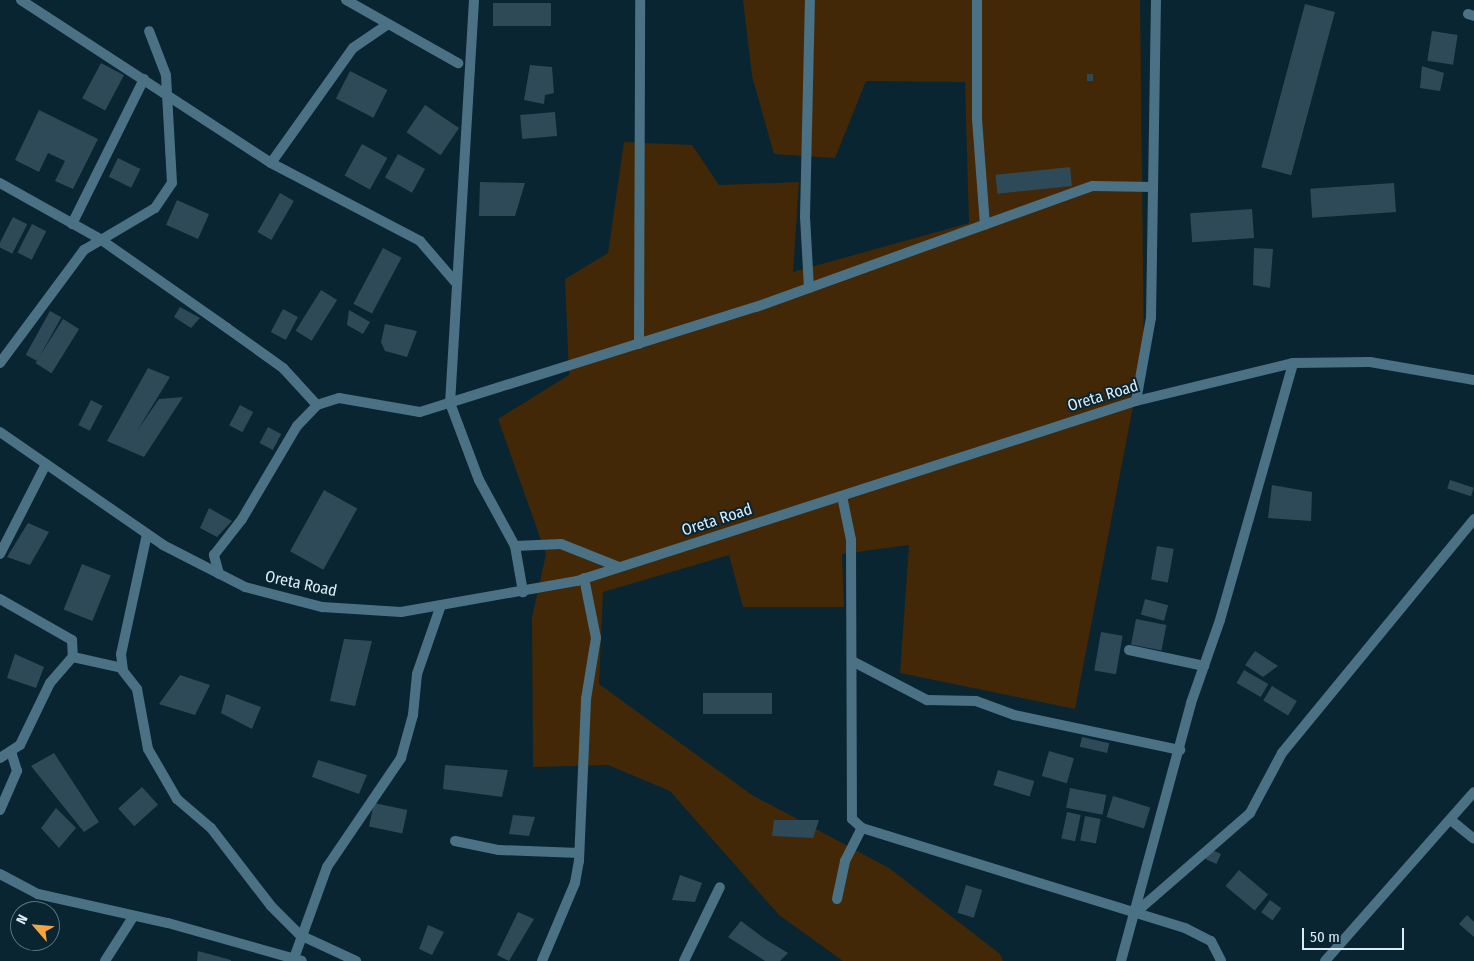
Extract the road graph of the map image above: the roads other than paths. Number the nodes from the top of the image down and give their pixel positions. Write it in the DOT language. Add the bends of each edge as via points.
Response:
graph roads {
  1 [pos="21,0"];
  2 [pos="346,0"];
  3 [pos="474,0"];
  4 [pos="640,0"];
  5 [pos="810,0"];
  6 [pos="977,0"];
  7 [pos="1156,0"];
  8 [pos="388,24"];
  9 [pos="149,31"];
  10 [pos="458,63"];
  11 [pos="144,79"];
  12 [pos="167,93"];
  13 [pos="271,162"];
  14 [pos="0,183"];
  15 [pos="1153,187"];
  16 [pos="72,224"];
  17 [pos="986,225"];
  18 [pos="100,239"];
  19 [pos="457,284"];
  20 [pos="809,288"];
  21 [pos="639,344"];
  22 [pos="0,363"];
  23 [pos="1293,363"];
  24 [pos="1474,380"];
  25 [pos="1136,401"];
  26 [pos="450,403"];
  27 [pos="316,405"];
  28 [pos="0,432"];
  29 [pos="46,464"];
  30 [pos="842,496"];
  31 [pos="1474,519"];
  32 [pos="147,534"];
  33 [pos="515,546"];
  34 [pos="0,554"];
  35 [pos="619,568"];
  36 [pos="219,574"];
  37 [pos="584,578"];
  38 [pos="523,592"];
  39 [pos="0,599"];
  40 [pos="440,608"];
  41 [pos="1129,650"];
  42 [pos="73,657"];
  43 [pos="852,661"];
  44 [pos="1204,666"];
  45 [pos="122,668"];
  46 [pos="1180,750"];
  47 [pos="12,755"];
  48 [pos="0,758"];
  49 [pos="1474,792"];
  50 [pos="0,810"];
  51 [pos="1452,821"];
  52 [pos="862,828"];
  53 [pos="1474,840"];
  54 [pos="455,841"];
  55 [pos="579,853"];
  56 [pos="0,874"];
  57 [pos="720,887"];
  58 [pos="837,899"];
  59 [pos="1134,915"];
  60 [pos="133,917"];
  61 [pos="300,935"];
  62 [pos="296,960"];
  63 [pos="105,961"];
  64 [pos="356,961"];
  65 [pos="542,961"];
  66 [pos="684,961"];
  67 [pos="1121,961"];
  68 [pos="1221,961"];
  69 [pos="1325,961"];
  1 -- 11 [label="street"];
  2 -- 8 [label="street"];
  3 -- 19 [label="street"];
  4 -- 21 [label="street"];
  5 -- 20 [label="street" via="805,217"];
  6 -- 17 [label="street" via="977,119"];
  7 -- 15 [label="street"];
  8 -- 10 [label="street"];
  8 -- 13 [label="street" via="353,48"];
  9 -- 12 [label="street" via="163,60"];
  11 -- 12 [label="street"];
  11 -- 16 [label="street"];
  12 -- 13 [label="street"];
  12 -- 18 [label="street" via="174,162 169,189 156,208"];
  13 -- 19 [label="street" via="420,241"];
  14 -- 16 [label="street"];
  15 -- 17 [label="street" via="1093,186"];
  15 -- 25 [label="street" via="1151,318"];
  16 -- 18 [label="street"];
  17 -- 20 [label="street"];
  18 -- 22 [label="street" via="84,250"];
  18 -- 27 [label="street" via="283,368"];
  19 -- 26 [label="street"];
  20 -- 21 [label="street"];
  21 -- 26 [label="street"];
  23 -- 24 [label="street, Oreta Road" via="1370,362"];
  23 -- 25 [label="street, Oreta Road"];
  23 -- 44 [label="street"];
  25 -- 30 [label="street, Oreta Road"];
  26 -- 27 [label="street" via="420,412 339,398"];
  26 -- 33 [label="street" via="479,480"];
  27 -- 36 [label="street" via="298,426 242,519 214,555"];
  28 -- 29 [label="street, Oreta Road"];
  29 -- 32 [label="street, Oreta Road"];
  29 -- 34 [label="street"];
  30 -- 35 [label="street, Oreta Road"];
  30 -- 43 [label="street" via="851,540"];
  31 -- 59 [label="street" via="1282,753 1250,813"];
  32 -- 36 [label="street, Oreta Road"];
  32 -- 45 [label="street" via="121,654"];
  33 -- 35 [label="street" via="561,544"];
  33 -- 38 [label="street"];
  35 -- 37 [label="street, Oreta Road"];
  36 -- 40 [label="street, Oreta Road" via="245,587 322,607 401,612"];
  37 -- 38 [label="street, Oreta Road"];
  37 -- 55 [label="street" via="596,638 586,699"];
  38 -- 40 [label="street, Oreta Road"];
  39 -- 42 [label="street" via="72,640"];
  40 -- 61 [label="street" via="417,674 414,715 401,758 327,866"];
  41 -- 44 [label="street"];
  42 -- 45 [label="street"];
  42 -- 47 [label="street" via="50,683"];
  43 -- 46 [label="street" via="927,700 976,701 1014,715"];
  43 -- 52 [label="street" via="850,812"];
  44 -- 46 [label="street"];
  45 -- 61 [label="street" via="137,689 148,749 177,798 211,828 254,888"];
  46 -- 59 [label="street"];
  47 -- 48 [label="street"];
  47 -- 50 [label="street" via="17,771"];
  49 -- 51 [label="street"];
  51 -- 53 [label="street"];
  51 -- 69 [label="street"];
  52 -- 58 [label="street" via="845,861"];
  52 -- 59 [label="street"];
  54 -- 55 [label="street" via="499,850"];
  55 -- 65 [label="street" via="575,884"];
  56 -- 60 [label="street" via="38,894"];
  57 -- 66 [label="street"];
  59 -- 67 [label="street"];
  59 -- 68 [label="street" via="1185,928 1211,941"];
  60 -- 62 [label="street"];
  60 -- 63 [label="street"];
  61 -- 62 [label="street"];
  61 -- 64 [label="street"];
}
